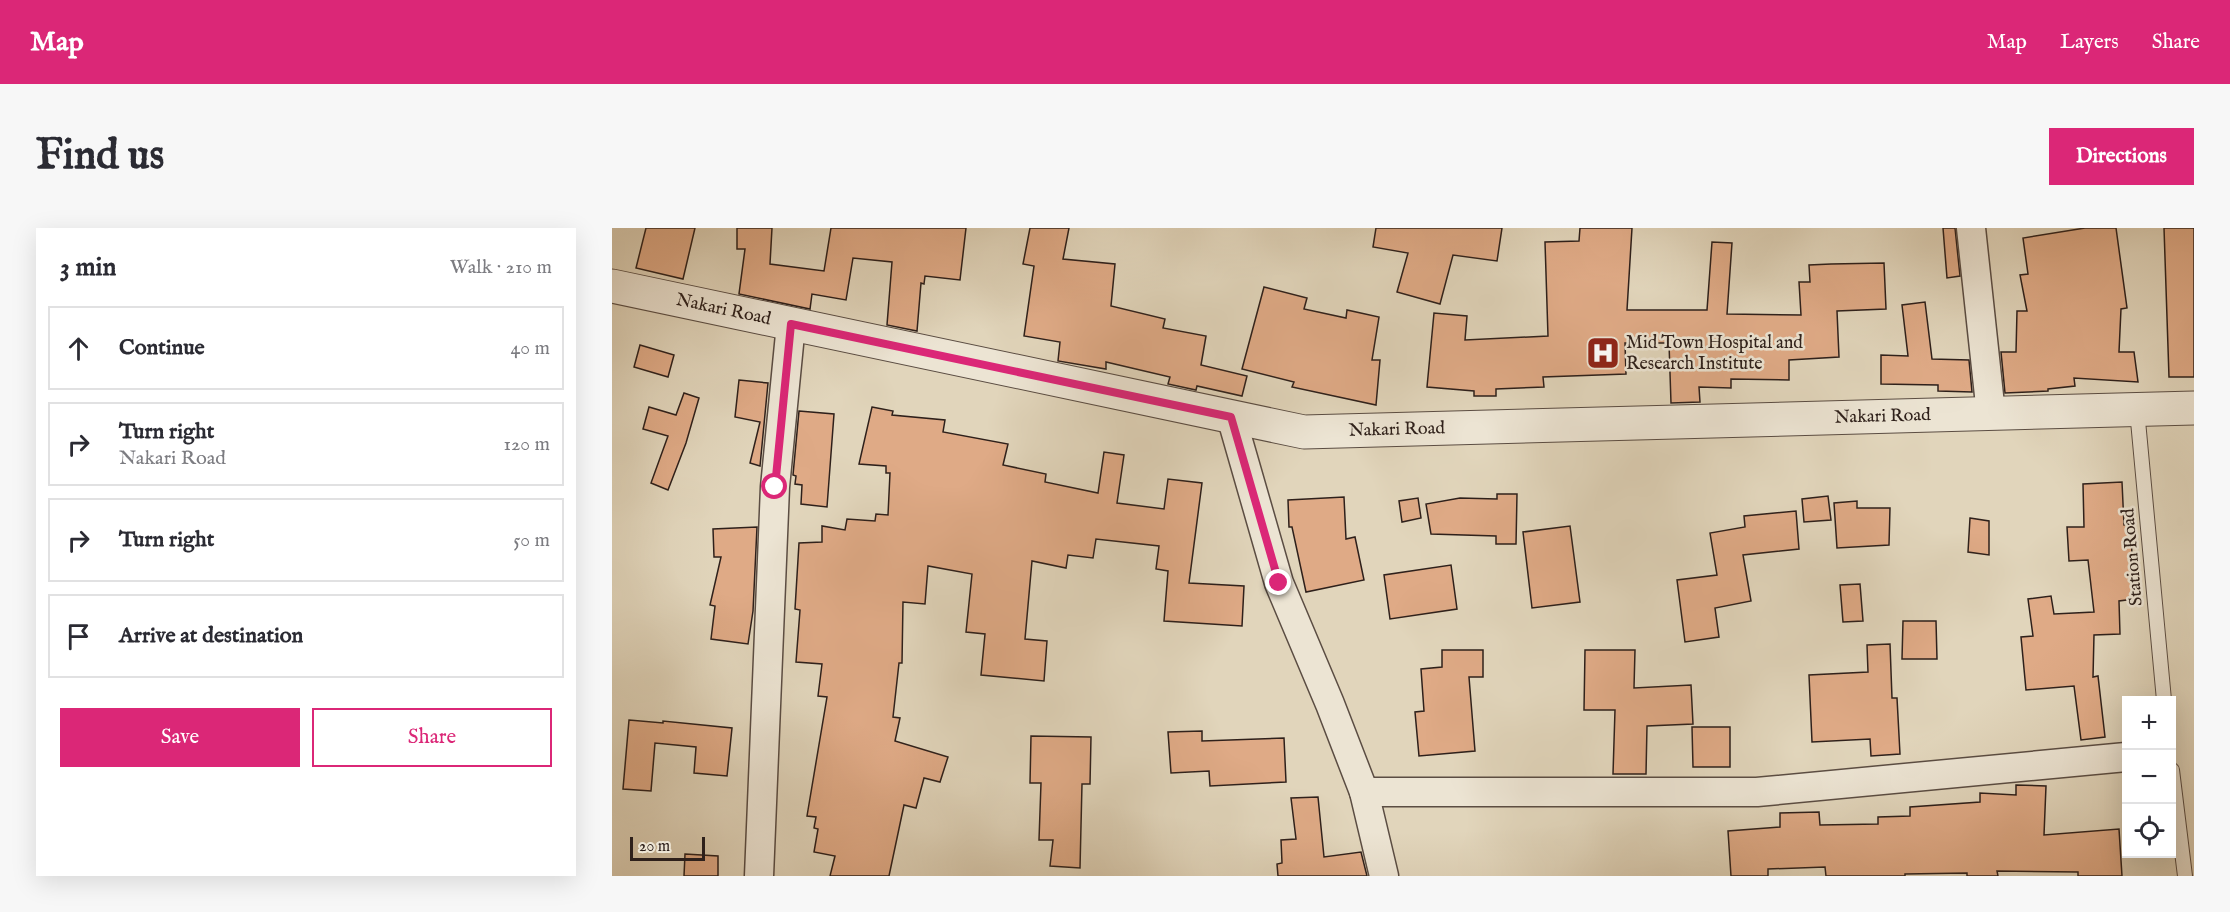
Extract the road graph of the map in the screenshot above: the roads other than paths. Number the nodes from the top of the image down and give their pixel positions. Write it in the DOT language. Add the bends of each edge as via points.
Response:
graph roads {
  1 [pos="1971,228"];
  2 [pos="612,286"];
  3 [pos="791,324"];
  4 [pos="2194,408"];
  5 [pos="2137,410"];
  6 [pos="1991,414"];
  7 [pos="1231,417"];
  8 [pos="2164,696"];
  9 [pos="2122,758"];
  10 [pos="1364,792"];
  11 [pos="2176,803"];
  12 [pos="759,876"];
  13 [pos="1384,876"];
  14 [pos="2185,876"];
  1 -- 6 [label="street"];
  2 -- 3 [label="street, Nakari Road"];
  3 -- 7 [label="street, Nakari Road"];
  3 -- 12 [label="street" via="775,487"];
  4 -- 5 [label="street, Nakari Road"];
  5 -- 6 [label="street, Nakari Road"];
  5 -- 8 [label="lane, Station Road"];
  6 -- 7 [label="street, Nakari Road" via="1304,432"];
  7 -- 10 [label="street" via="1279,583"];
  9 -- 10 [label="street" via="1757,792"];
  10 -- 13 [label="street"];
  11 -- 14 [label="lane"];
}
